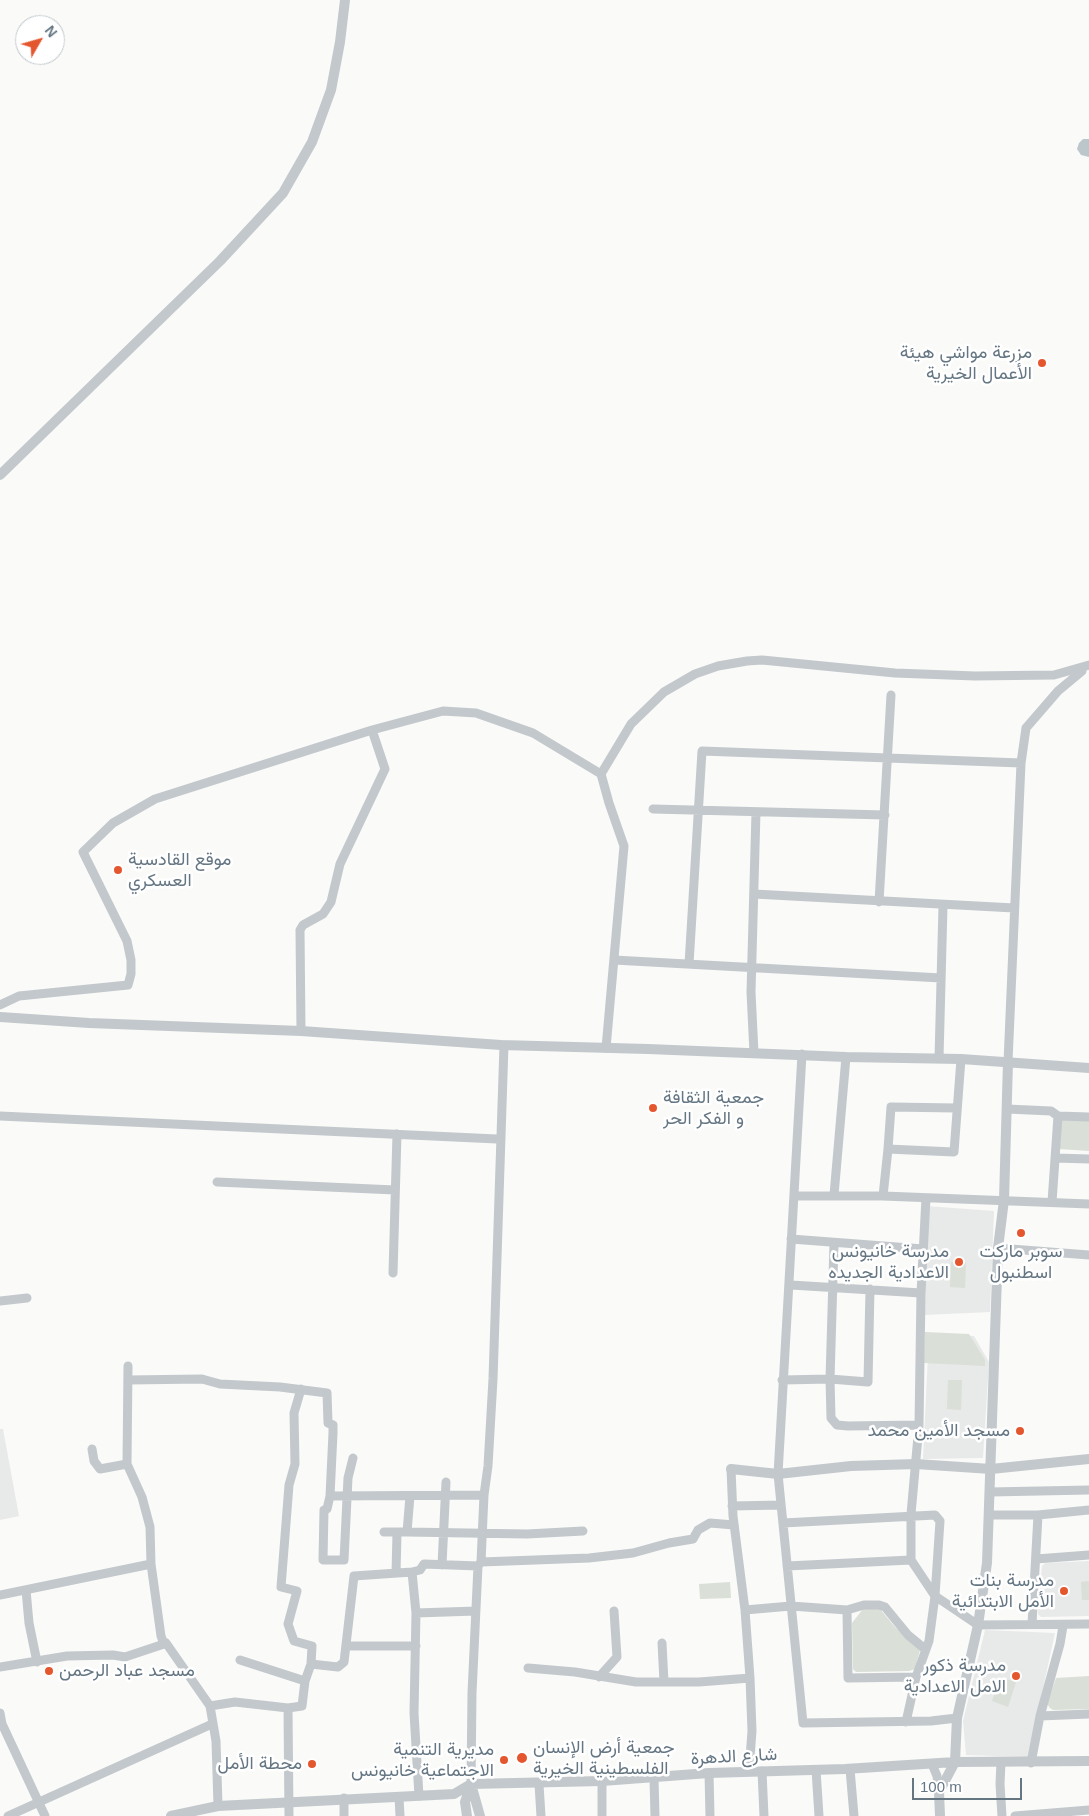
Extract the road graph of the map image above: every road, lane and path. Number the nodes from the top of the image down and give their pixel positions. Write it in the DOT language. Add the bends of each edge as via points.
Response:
graph roads {
  1 [pos="345,0"];
  2 [pos="0,475"];
  3 [pos="1088,666"];
  4 [pos="891,695"];
  5 [pos="372,730"];
  6 [pos="888,758"];
  7 [pos="1021,764"];
  8 [pos="602,774"];
  9 [pos="653,809"];
  10 [pos="698,810"];
  11 [pos="756,812"];
  12 [pos="885,815"];
  13 [pos="754,894"];
  14 [pos="879,902"];
  15 [pos="943,906"];
  16 [pos="1014,908"];
  17 [pos="614,960"];
  18 [pos="689,964"];
  19 [pos="752,968"];
  20 [pos="941,978"];
  21 [pos="0,1006"];
  22 [pos="0,1018"];
  23 [pos="301,1031"];
  24 [pos="504,1046"];
  25 [pos="606,1048"];
  26 [pos="754,1053"];
  27 [pos="802,1054"];
  28 [pos="846,1057"];
  29 [pos="939,1058"];
  30 [pos="961,1059"];
  31 [pos="1008,1062"];
  32 [pos="1089,1068"];
  33 [pos="956,1108"];
  34 [pos="1007,1109"];
  35 [pos="0,1116"];
  36 [pos="1058,1116"];
  37 [pos="1089,1117"];
  38 [pos="397,1134"];
  39 [pos="498,1138"];
  40 [pos="888,1149"];
  41 [pos="1055,1158"];
  42 [pos="1089,1159"];
  43 [pos="217,1182"];
  44 [pos="395,1190"];
  45 [pos="834,1195"];
  46 [pos="794,1196"];
  47 [pos="883,1196"];
  48 [pos="926,1198"];
  49 [pos="1004,1200"];
  50 [pos="1052,1202"];
  51 [pos="1089,1204"];
  52 [pos="791,1239"];
  53 [pos="834,1244"];
  54 [pos="998,1248"];
  55 [pos="923,1249"];
  56 [pos="1089,1255"];
  57 [pos="393,1273"];
  58 [pos="791,1285"];
  59 [pos="834,1286"];
  60 [pos="870,1289"];
  61 [pos="921,1293"];
  62 [pos="27,1298"];
  63 [pos="0,1301"];
  64 [pos="128,1366"];
  65 [pos="830,1379"];
  66 [pos="128,1380"];
  67 [pos="782,1380"];
  68 [pos="301,1389"];
  69 [pos="919,1425"];
  70 [pos="92,1449"];
  71 [pos="354,1458"];
  72 [pos="1089,1459"];
  73 [pos="127,1464"];
  74 [pos="916,1464"];
  75 [pos="731,1469"];
  76 [pos="991,1469"];
  77 [pos="778,1474"];
  78 [pos="446,1482"];
  79 [pos="1089,1490"];
  80 [pos="990,1492"];
  81 [pos="445,1495"];
  82 [pos="484,1495"];
  83 [pos="330,1496"];
  84 [pos="410,1496"];
  85 [pos="349,1498"];
  86 [pos="781,1505"];
  87 [pos="732,1506"];
  88 [pos="1089,1510"];
  89 [pos="911,1514"];
  90 [pos="989,1514"];
  91 [pos="1038,1515"];
  92 [pos="783,1523"];
  93 [pos="734,1525"];
  94 [pos="583,1531"];
  95 [pos="384,1532"];
  96 [pos="397,1532"];
  97 [pos="407,1532"];
  98 [pos="442,1534"];
  99 [pos="482,1534"];
  100 [pos="1089,1555"];
  101 [pos="1036,1559"];
  102 [pos="911,1560"];
  103 [pos="150,1564"];
  104 [pos="442,1564"];
  105 [pos="480,1564"];
  106 [pos="787,1566"];
  107 [pos="412,1572"];
  108 [pos="396,1573"];
  109 [pos="26,1590"];
  110 [pos="0,1595"];
  111 [pos="936,1596"];
  112 [pos="791,1606"];
  113 [pos="745,1610"];
  114 [pos="847,1610"];
  115 [pos="476,1611"];
  116 [pos="614,1611"];
  117 [pos="416,1613"];
  118 [pos="1032,1624"];
  119 [pos="1089,1624"];
  120 [pos="978,1625"];
  121 [pos="1063,1626"];
  122 [pos="662,1643"];
  123 [pos="164,1644"];
  124 [pos="347,1646"];
  125 [pos="416,1646"];
  126 [pos="926,1649"];
  127 [pos="240,1660"];
  128 [pos="38,1662"];
  129 [pos="311,1664"];
  130 [pos="0,1667"];
  131 [pos="528,1668"];
  132 [pos="599,1677"];
  133 [pos="916,1677"];
  134 [pos="750,1678"];
  135 [pos="305,1681"];
  136 [pos="664,1682"];
  137 [pos="210,1706"];
  138 [pos="288,1708"];
  139 [pos="0,1714"];
  140 [pos="1089,1714"];
  141 [pos="1040,1716"];
  142 [pos="957,1718"];
  143 [pos="906,1722"];
  144 [pos="1,1724"];
  145 [pos="212,1724"];
  146 [pos="1089,1761"];
  147 [pos="955,1762"];
  148 [pos="1002,1762"];
  149 [pos="1031,1763"];
  150 [pos="932,1764"];
  151 [pos="850,1769"];
  152 [pos="816,1770"];
  153 [pos="749,1771"];
  154 [pos="762,1771"];
  155 [pos="710,1773"];
  156 [pos="654,1778"];
  157 [pos="602,1781"];
  158 [pos="471,1784"];
  159 [pos="539,1784"];
  160 [pos="939,1792"];
  161 [pos="419,1796"];
  162 [pos="399,1797"];
  163 [pos="344,1798"];
  164 [pos="289,1801"];
  165 [pos="39,1802"];
  166 [pos="218,1806"];
  167 [pos="1089,1810"];
  168 [pos="8,1816"];
  169 [pos="45,1816"];
  170 [pos="171,1816"];
  171 [pos="289,1816"];
  172 [pos="344,1816"];
  173 [pos="400,1816"];
  174 [pos="467,1816"];
  175 [pos="480,1816"];
  176 [pos="541,1816"];
  177 [pos="602,1816"];
  178 [pos="655,1816"];
  179 [pos="710,1816"];
  180 [pos="764,1816"];
  181 [pos="819,1816"];
  182 [pos="854,1816"];
  183 [pos="940,1816"];
  184 [pos="1002,1816"];
  185 [pos="1014,1816"];
  1 -- 2 [label="street" via="331,90 312,142 283,193 220,262"];
  3 -- 7 [label="street" via="1058,691 1026,728"];
  3 -- 8 [label="street" via="1054,675 1035,676 895,673 762,660 718,666 684,678 652,703 631,724"];
  4 -- 6 [label="street"];
  5 -- 8 [label="street" via="442,711 476,713 533,732"];
  5 -- 21 [label="street" via="155,799 113,823 83,852 127,941 131,960 128,985 19,996"];
  5 -- 23 [label="street" via="385,769 340,864 331,902 323,914 300,930"];
  6 -- 7 [label="street"];
  6 -- 10 [label="street" via="702,751"];
  6 -- 12 [label="street"];
  7 -- 16 [label="street"];
  8 -- 17 [label="street" via="624,846"];
  9 -- 10 [label="street"];
  10 -- 11 [label="street"];
  10 -- 18 [label="street"];
  11 -- 12 [label="street"];
  11 -- 13 [label="street"];
  12 -- 14 [label="street"];
  13 -- 14 [label="street"];
  13 -- 19 [label="street"];
  14 -- 16 [label="street"];
  15 -- 20 [label="street"];
  16 -- 31 [label="street"];
  17 -- 18 [label="street"];
  17 -- 25 [label="street"];
  18 -- 19 [label="street"];
  19 -- 20 [label="street"];
  19 -- 26 [label="street"];
  20 -- 29 [label="street"];
  22 -- 23 [label="street"];
  23 -- 24 [label="street"];
  24 -- 25 [label="street"];
  24 -- 82 [label="street" via="493,1380"];
  25 -- 26 [label="street"];
  26 -- 27 [label="street"];
  27 -- 28 [label="street"];
  27 -- 46 [label="street"];
  28 -- 29 [label="street"];
  28 -- 45 [label="street"];
  29 -- 30 [label="street"];
  30 -- 31 [label="street"];
  30 -- 33 [label="street"];
  31 -- 32 [label="street"];
  31 -- 34 [label="street"];
  33 -- 40 [label="street" via="891,1107"];
  33 -- 40 [label="street" via="954,1152"];
  34 -- 36 [label="street" via="1051,1111"];
  34 -- 49 [label="street"];
  35 -- 38 [label="street"];
  36 -- 37 [label="street"];
  36 -- 41 [label="street"];
  38 -- 39 [label="street"];
  38 -- 44 [label="street"];
  40 -- 47 [label="street"];
  41 -- 42 [label="street"];
  41 -- 50 [label="street"];
  43 -- 44 [label="street"];
  44 -- 57 [label="street"];
  45 -- 46 [label="street"];
  45 -- 47 [label="street"];
  46 -- 52 [label="street"];
  47 -- 48 [label="street"];
  48 -- 49 [label="street"];
  48 -- 55 [label="street"];
  49 -- 50 [label="street"];
  49 -- 54 [label="street"];
  50 -- 51 [label="street"];
  52 -- 53 [label="street"];
  52 -- 58 [label="street"];
  53 -- 55 [label="street"];
  53 -- 59 [label="street"];
  54 -- 56 [label="street"];
  54 -- 76 [label="street"];
  55 -- 61 [label="street"];
  58 -- 59 [label="street"];
  58 -- 67 [label="street"];
  59 -- 60 [label="street"];
  59 -- 65 [label="street"];
  60 -- 61 [label="street"];
  60 -- 65 [label="street" via="868,1382"];
  61 -- 69 [label="street"];
  62 -- 63 [label="street"];
  64 -- 66 [label="street"];
  65 -- 67 [label="street"];
  65 -- 69 [label="street" via="831,1418 837,1425"];
  66 -- 68 [label="street" via="202,1379 220,1384"];
  66 -- 73 [label="street"];
  67 -- 77 [label="street"];
  68 -- 83 [label="street" via="327,1393 328,1423 333,1425"];
  68 -- 129 [label="street" via="294,1413 295,1464 289,1485 281,1587 297,1591 288,1624 294,1641 312,1646"];
  69 -- 74 [label="street"];
  70 -- 73 [label="street" via="94,1462 100,1469"];
  71 -- 85 [label="street" via="348,1478"];
  72 -- 76 [label="street"];
  73 -- 103 [label="street" via="147,1510"];
  74 -- 76 [label="street"];
  74 -- 77 [label="street" via="851,1466"];
  74 -- 89 [label="street"];
  75 -- 77 [label="street"];
  75 -- 87 [label="street"];
  76 -- 80 [label="street"];
  77 -- 86 [label="street"];
  78 -- 81 [label="street"];
  79 -- 80 [label="street"];
  80 -- 90 [label="street"];
  81 -- 82 [label="street"];
  81 -- 84 [label="street"];
  81 -- 98 [label="street"];
  82 -- 99 [label="street"];
  83 -- 85 [label="street"];
  83 -- 85 [label="street" via="328,1509 324,1510 322,1560 344,1560"];
  84 -- 85 [label="street"];
  84 -- 97 [label="street"];
  86 -- 87 [label="street"];
  86 -- 92 [label="street"];
  87 -- 93 [label="street"];
  88 -- 91 [label="street"];
  89 -- 92 [label="street"];
  89 -- 102 [label="street"];
  89 -- 111 [label="street" via="935,1515 940,1521"];
  90 -- 91 [label="street"];
  90 -- 120 [label="street" via="987,1563"];
  91 -- 101 [label="street"];
  92 -- 106 [label="street"];
  93 -- 105 [label="street" via="710,1523 698,1530 693,1539 669,1542 633,1553"];
  93 -- 113 [label="street"];
  94 -- 99 [label="street"];
  95 -- 96 [label="street"];
  96 -- 97 [label="street"];
  96 -- 108 [label="street"];
  97 -- 98 [label="street"];
  98 -- 99 [label="street"];
  98 -- 104 [label="street"];
  99 -- 105 [label="street"];
  100 -- 101 [label="street"];
  101 -- 118 [label="street"];
  102 -- 106 [label="street"];
  102 -- 111 [label="street"];
  103 -- 109 [label="street"];
  103 -- 123 [label="street"];
  104 -- 105 [label="street"];
  104 -- 107 [label="street" via="424,1564 420,1570"];
  105 -- 115 [label="street"];
  106 -- 112 [label="street"];
  107 -- 108 [label="street"];
  107 -- 117 [label="street"];
  108 -- 124 [label="street" via="354,1576"];
  109 -- 110 [label="street"];
  109 -- 128 [label="street"];
  111 -- 120 [label="street"];
  111 -- 126 [label="street"];
  112 -- 113 [label="street"];
  112 -- 114 [label="street"];
  112 -- 143 [label="street" via="803,1723"];
  113 -- 134 [label="street"];
  114 -- 126 [label="street" via="864,1605 885,1607 908,1635"];
  114 -- 133 [label="street" via="848,1678"];
  115 -- 117 [label="street"];
  115 -- 158 [label="street"];
  116 -- 132 [label="street" via="617,1657"];
  117 -- 125 [label="street"];
  118 -- 120 [label="street"];
  118 -- 121 [label="street"];
  119 -- 121 [label="street"];
  120 -- 142 [label="street"];
  121 -- 141 [label="street"];
  122 -- 136 [label="street"];
  123 -- 128 [label="street" via="125,1657 67,1656"];
  123 -- 137 [label="street"];
  124 -- 125 [label="street"];
  124 -- 129 [label="street" via="344,1662 338,1667"];
  125 -- 161 [label="street" via="414,1713"];
  126 -- 133 [label="street"];
  127 -- 135 [label="street"];
  128 -- 130 [label="street"];
  129 -- 135 [label="street"];
  131 -- 132 [label="street"];
  132 -- 136 [label="street"];
  133 -- 143 [label="street"];
  134 -- 136 [label="street"];
  134 -- 153 [label="street" via="752,1731"];
  135 -- 138 [label="street" via="302,1706"];
  137 -- 138 [label="street" via="235,1702"];
  137 -- 145 [label="street"];
  138 -- 164 [label="street"];
  139 -- 144 [label="street"];
  140 -- 141 [label="street"];
  141 -- 149 [label="street"];
  142 -- 143 [label="street"];
  142 -- 147 [label="street"];
  144 -- 165 [label="street"];
  145 -- 165 [label="street"];
  145 -- 166 [label="street" via="216,1741"];
  146 -- 149 [label="street"];
  147 -- 148 [label="street, شارع الدهرة"];
  147 -- 150 [label="street, شارع الدهرة"];
  147 -- 160 [label="street"];
  148 -- 149 [label="street, شارع الدهرة"];
  148 -- 184 [label="street"];
  150 -- 151 [label="street, شارع الدهرة"];
  150 -- 160 [label="street"];
  151 -- 152 [label="street, شارع الدهرة"];
  151 -- 182 [label="street"];
  152 -- 154 [label="street, شارع الدهرة"];
  152 -- 181 [label="street"];
  153 -- 154 [label="street, شارع الدهرة"];
  153 -- 155 [label="street, شارع الدهرة"];
  154 -- 180 [label="street"];
  155 -- 156 [label="street, شارع الدهرة"];
  155 -- 179 [label="street"];
  156 -- 157 [label="street, شارع الدهرة"];
  156 -- 178 [label="street"];
  157 -- 159 [label="street, شارع الدهرة"];
  157 -- 177 [label="street"];
  158 -- 159 [label="street, شارع الدهرة"];
  158 -- 161 [label="street" via="454,1794"];
  158 -- 174 [label="street" via="465,1802"];
  158 -- 175 [label="street"];
  159 -- 176 [label="street"];
  160 -- 183 [label="street"];
  161 -- 162 [label="street"];
  162 -- 163 [label="street"];
  162 -- 173 [label="street"];
  163 -- 164 [label="street"];
  163 -- 172 [label="street"];
  164 -- 166 [label="street"];
  164 -- 171 [label="street"];
  165 -- 168 [label="street"];
  165 -- 169 [label="street"];
  166 -- 170 [label="street"];
  167 -- 185 [label="street"];
}
